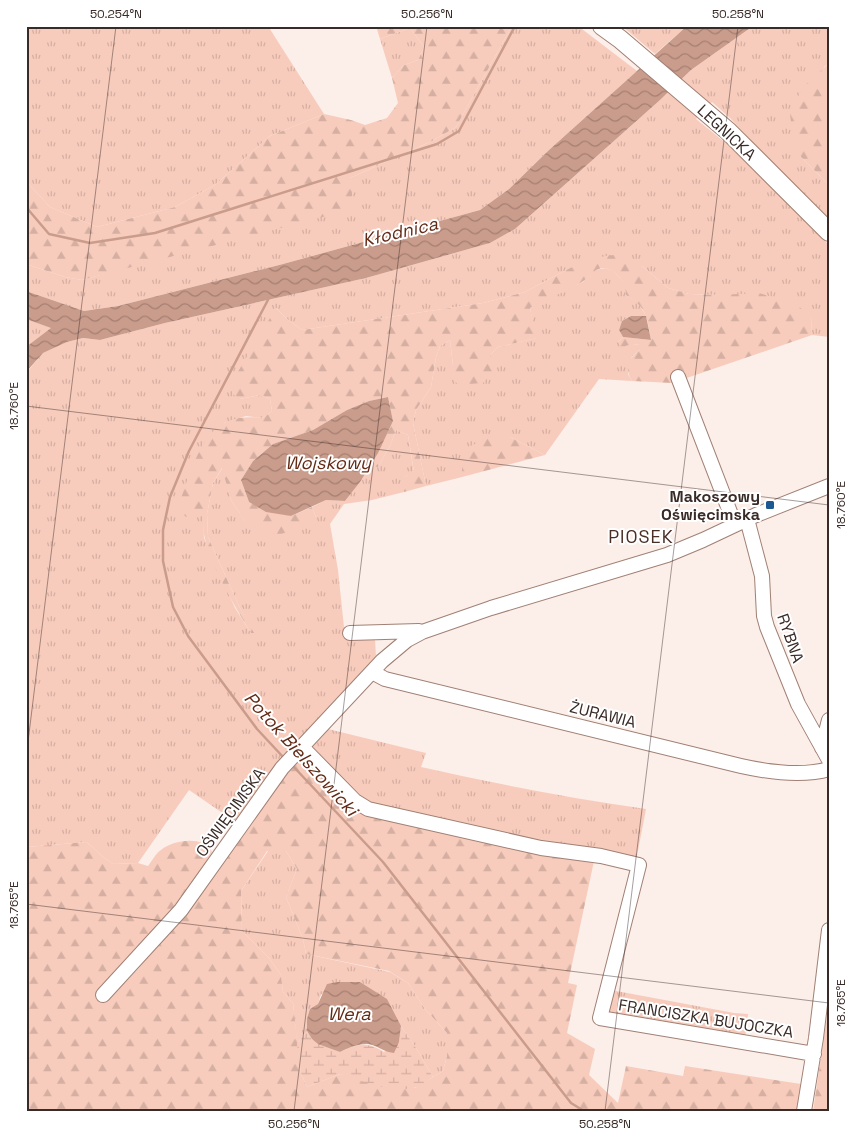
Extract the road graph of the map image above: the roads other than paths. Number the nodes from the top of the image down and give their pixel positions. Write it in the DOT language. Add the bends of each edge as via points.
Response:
graph roads {
  1 [pos="602,26"];
  2 [pos="829,232"];
  3 [pos="678,377"];
  4 [pos="828,490"];
  5 [pos="741,522"];
  6 [pos="432,628"];
  7 [pos="350,633"];
  8 [pos="383,633"];
  9 [pos="390,653"];
  10 [pos="372,672"];
  11 [pos="829,720"];
  12 [pos="297,752"];
  13 [pos="825,754"];
  14 [pos="829,768"];
  15 [pos="829,930"];
  16 [pos="102,995"];
  17 [pos="814,1054"];
  18 [pos="804,1111"];
  1 -- 2 [label="main road, LEGNICKA" via="709,114"];
  3 -- 5 [label="street, RYBNA"];
  4 -- 5 [label="street, OŚWIĘCIMSKA"];
  5 -- 6 [label="street, OŚWIĘCIMSKA" via="654,560"];
  5 -- 13 [label="street, RYBNA" via="762,576 765,620 791,689"];
  6 -- 8 [label="street, OŚWIĘCIMSKA"];
  6 -- 9 [label="street, OŚWIĘCIMSKA"];
  7 -- 8 [label="street, OŚWIĘCIMSKA"];
  8 -- 9 [label="street"];
  9 -- 10 [label="street, OŚWIĘCIMSKA"];
  10 -- 12 [label="street, OŚWIĘCIMSKA"];
  10 -- 14 [label="street, ŻURAWIA" via="385,679 741,766 790,772"];
  11 -- 13 [label="street"];
  12 -- 16 [label="street, OŚWIĘCIMSKA" via="282,768 181,910"];
  12 -- 17 [label="street, FRANCISZKA BUJOCZKA" via="368,810 540,848 640,865 600,1018"];
  15 -- 17 [label="street"];
  17 -- 18 [label="street"];
}
